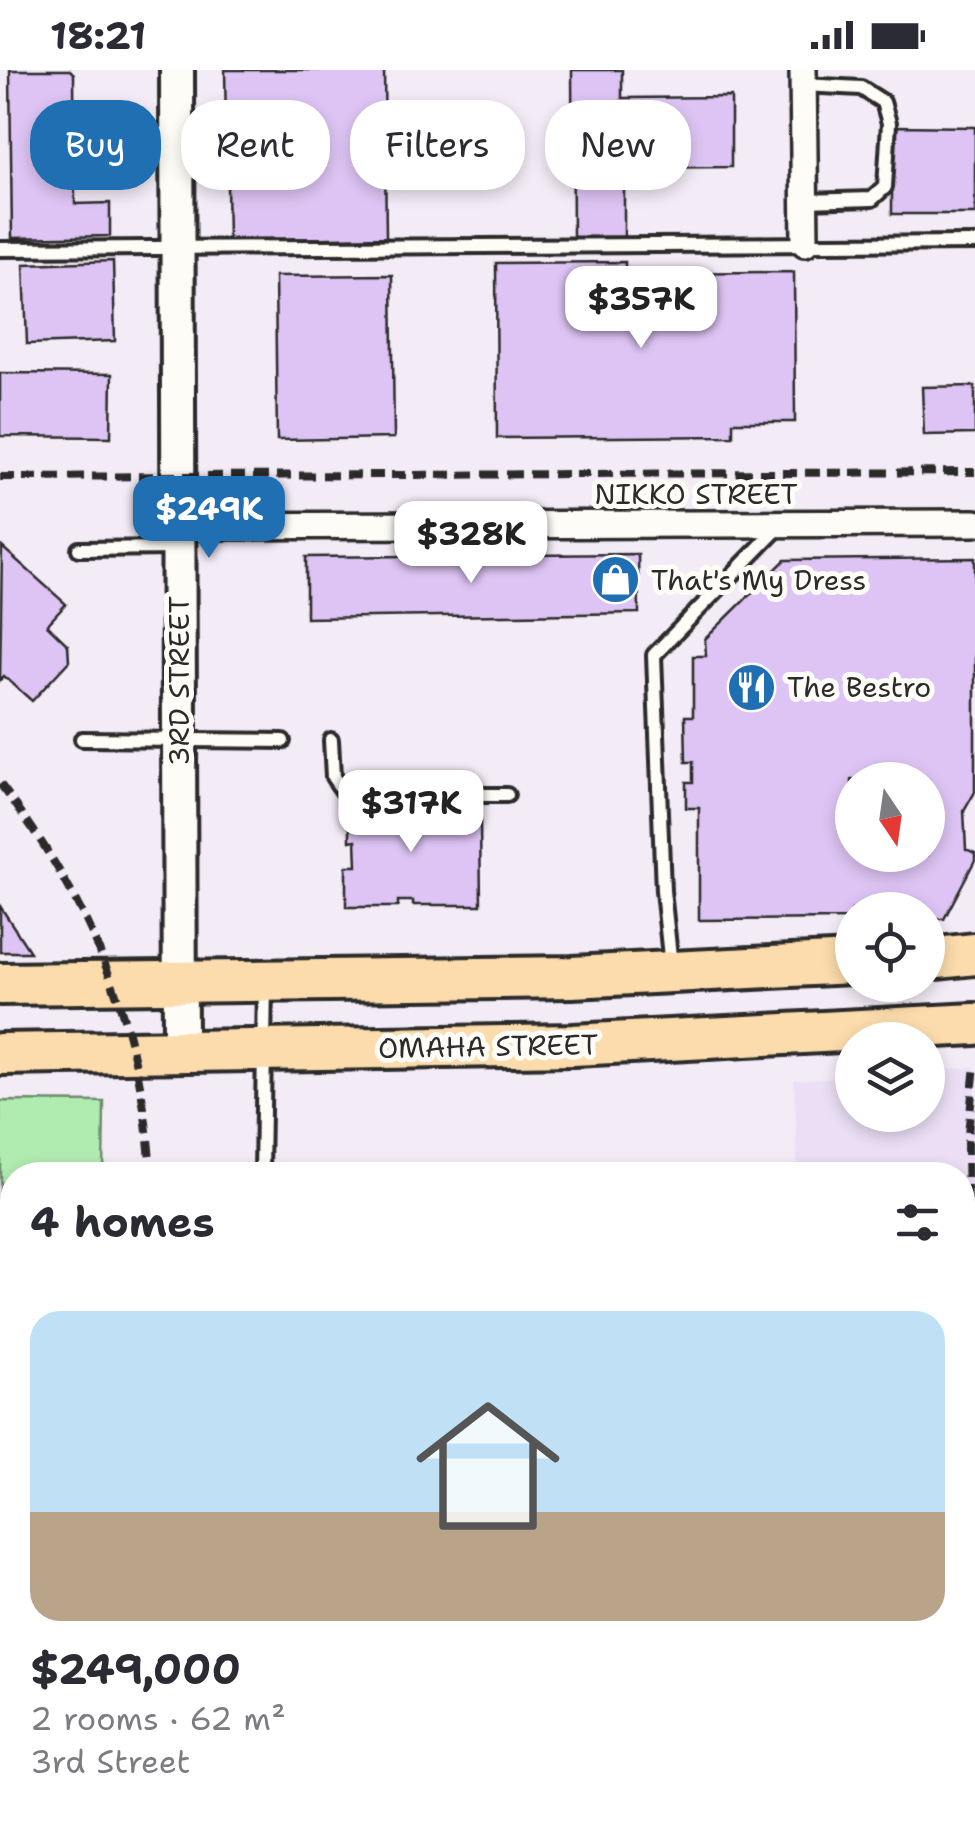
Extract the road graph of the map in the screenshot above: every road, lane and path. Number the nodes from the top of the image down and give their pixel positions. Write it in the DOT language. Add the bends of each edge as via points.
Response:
graph roads {
  1 [pos="176,70"];
  2 [pos="803,78"];
  3 [pos="804,201"];
  4 [pos="806,243"];
  5 [pos="975,244"];
  6 [pos="177,247"];
  7 [pos="0,249"];
  8 [pos="975,522"];
  9 [pos="783,524"];
  10 [pos="178,537"];
  11 [pos="79,549"];
  12 [pos="82,739"];
  13 [pos="283,740"];
  14 [pos="331,740"];
  15 [pos="179,742"];
  16 [pos="363,794"];
  17 [pos="507,794"];
  18 [pos="402,795"];
  19 [pos="975,954"];
  20 [pos="945,957"];
  21 [pos="835,964"];
  22 [pos="672,973"];
  23 [pos="265,981"];
  24 [pos="180,983"];
  25 [pos="0,984"];
  26 [pos="975,1024"];
  27 [pos="264,1051"];
  28 [pos="180,1052"];
  29 [pos="0,1054"];
  30 [pos="262,1162"];
  1 -- 6 [label="street, 3RD STREET"];
  2 -- 3 [label="street"];
  2 -- 3 [label="lane" via="861,88 883,102 889,123 885,187 872,199"];
  3 -- 4 [label="street"];
  4 -- 5 [label="lane"];
  4 -- 6 [label="lane"];
  6 -- 7 [label="lane"];
  6 -- 10 [label="street, 3RD STREET"];
  8 -- 9 [label="street, NIKKO STREET"];
  9 -- 10 [label="street, NIKKO STREET"];
  9 -- 22 [label="lane" via="654,655"];
  10 -- 11 [label="lane"];
  10 -- 15 [label="street, 3RD STREET"];
  12 -- 15 [label="lane"];
  13 -- 15 [label="lane"];
  14 -- 16 [label="lane" via="333,778 345,794"];
  15 -- 24 [label="street, 3RD STREET"];
  17 -- 18 [label="lane"];
  19 -- 20 [label="main road"];
  21 -- 22 [label="main road"];
  22 -- 23 [label="main road"];
  23 -- 24 [label="main road"];
  23 -- 27 [label="lane"];
  24 -- 25 [label="main road"];
  24 -- 28 [label="street, 3RD STREET"];
  26 -- 27 [label="main road, OMAHA STREET" via="573,1045"];
  27 -- 28 [label="main road, OMAHA STREET"];
  27 -- 30 [label="lane"];
  28 -- 29 [label="main road, OMAHA STREET"];
}
